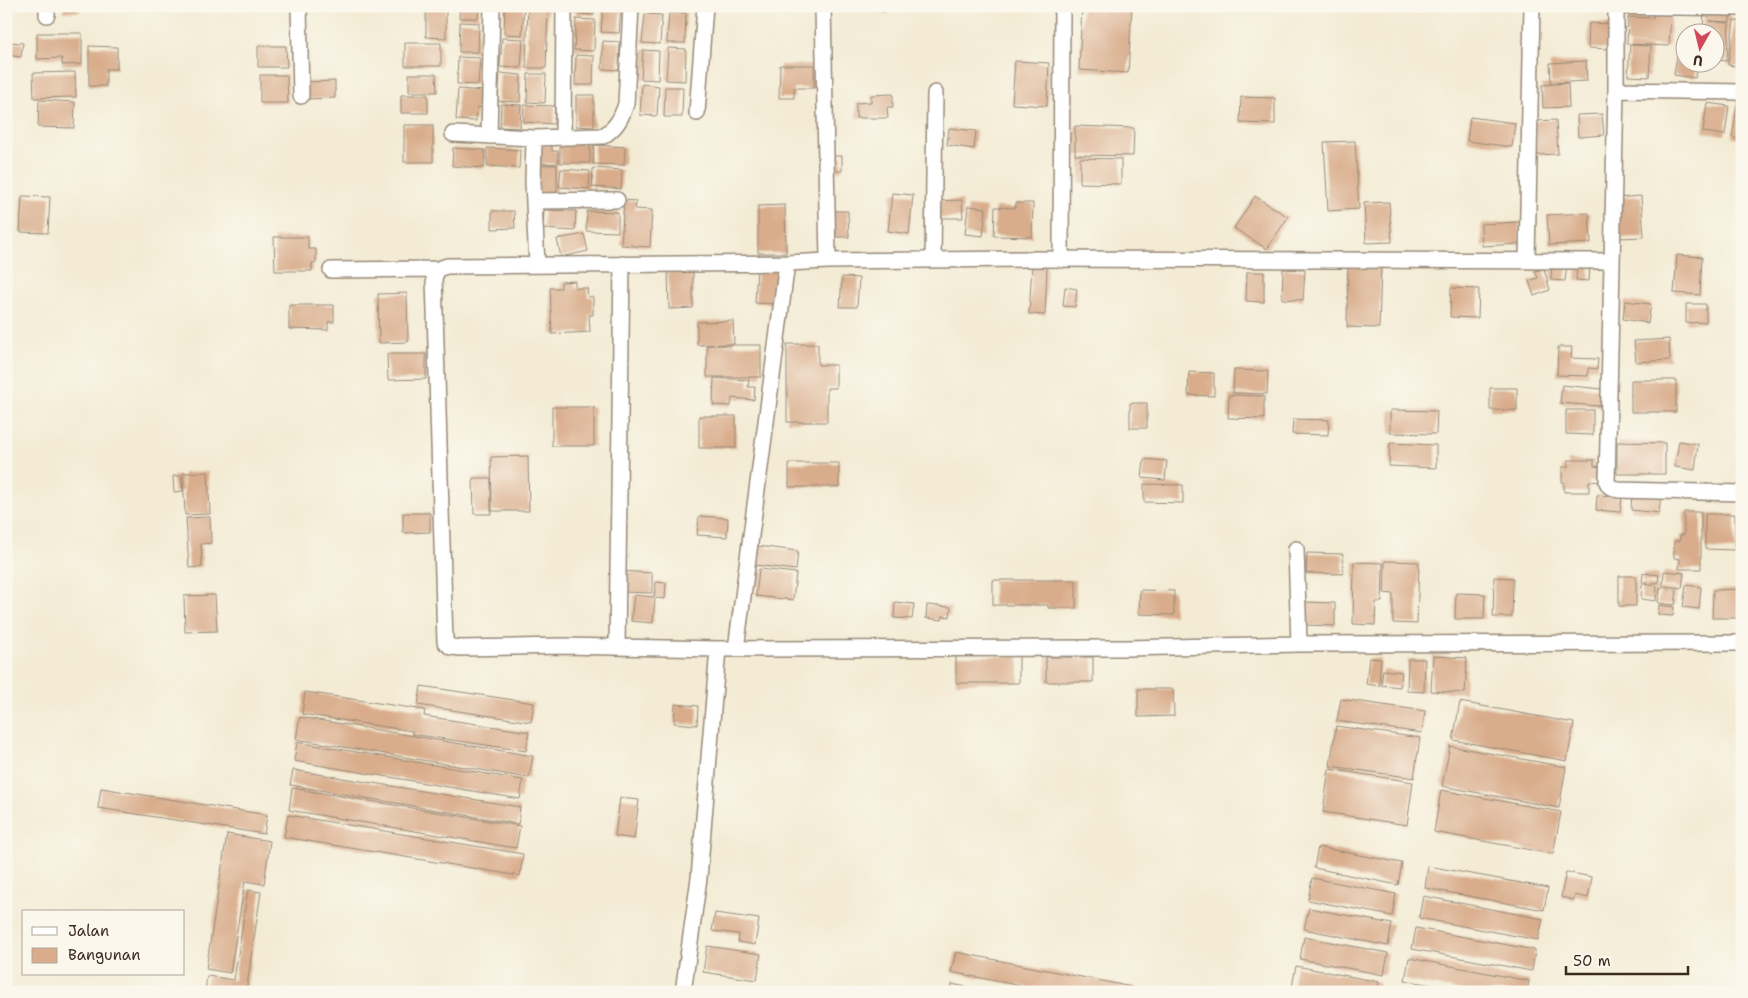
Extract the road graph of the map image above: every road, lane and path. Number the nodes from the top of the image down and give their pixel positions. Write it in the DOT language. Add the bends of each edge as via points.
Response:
graph roads {
  1 [pos="299,6"];
  2 [pos="492,6"];
  3 [pos="564,6"];
  4 [pos="631,6"];
  5 [pos="705,6"];
  6 [pos="824,6"];
  7 [pos="1062,6"];
  8 [pos="1532,6"];
  9 [pos="1616,6"];
  10 [pos="1742,8"];
  11 [pos="1616,90"];
  12 [pos="1742,92"];
  13 [pos="935,93"];
  14 [pos="301,96"];
  15 [pos="697,114"];
  16 [pos="453,134"];
  17 [pos="489,136"];
  18 [pos="562,137"];
  19 [pos="534,138"];
  20 [pos="617,200"];
  21 [pos="534,201"];
  22 [pos="933,260"];
  23 [pos="1061,260"];
  24 [pos="1527,260"];
  25 [pos="828,261"];
  26 [pos="1612,261"];
  27 [pos="787,263"];
  28 [pos="622,264"];
  29 [pos="537,265"];
  30 [pos="438,269"];
  31 [pos="331,270"];
  32 [pos="1742,493"];
  33 [pos="1296,549"];
  34 [pos="1742,643"];
  35 [pos="1299,644"];
  36 [pos="617,648"];
  37 [pos="718,649"];
  38 [pos="736,649"];
  39 [pos="683,992"];
  1 -- 14 [label="street"];
  2 -- 17 [label="street"];
  3 -- 18 [label="street"];
  4 -- 18 [label="street" via="626,104 622,116 602,136"];
  5 -- 15 [label="street"];
  6 -- 25 [label="street"];
  7 -- 23 [label="street"];
  8 -- 24 [label="street"];
  9 -- 10 [label="street"];
  9 -- 11 [label="street"];
  11 -- 12 [label="street"];
  11 -- 26 [label="street"];
  13 -- 22 [label="street"];
  16 -- 17 [label="street"];
  17 -- 19 [label="street"];
  18 -- 19 [label="street"];
  19 -- 21 [label="street"];
  20 -- 21 [label="street"];
  21 -- 29 [label="street"];
  22 -- 23 [label="street"];
  22 -- 25 [label="street"];
  23 -- 24 [label="street"];
  24 -- 26 [label="street"];
  25 -- 27 [label="street"];
  26 -- 32 [label="street" via="1606,477 1609,486 1618,490"];
  27 -- 28 [label="street"];
  27 -- 38 [label="street"];
  28 -- 29 [label="street"];
  28 -- 36 [label="street"];
  29 -- 30 [label="street" via="447,266"];
  30 -- 31 [label="street"];
  30 -- 36 [label="street" via="434,278 445,642 451,647 461,648"];
  33 -- 35 [label="street"];
  34 -- 35 [label="street"];
  35 -- 38 [label="street"];
  36 -- 37 [label="street"];
  37 -- 38 [label="street"];
  37 -- 39 [label="street" via="699,878"];
}
